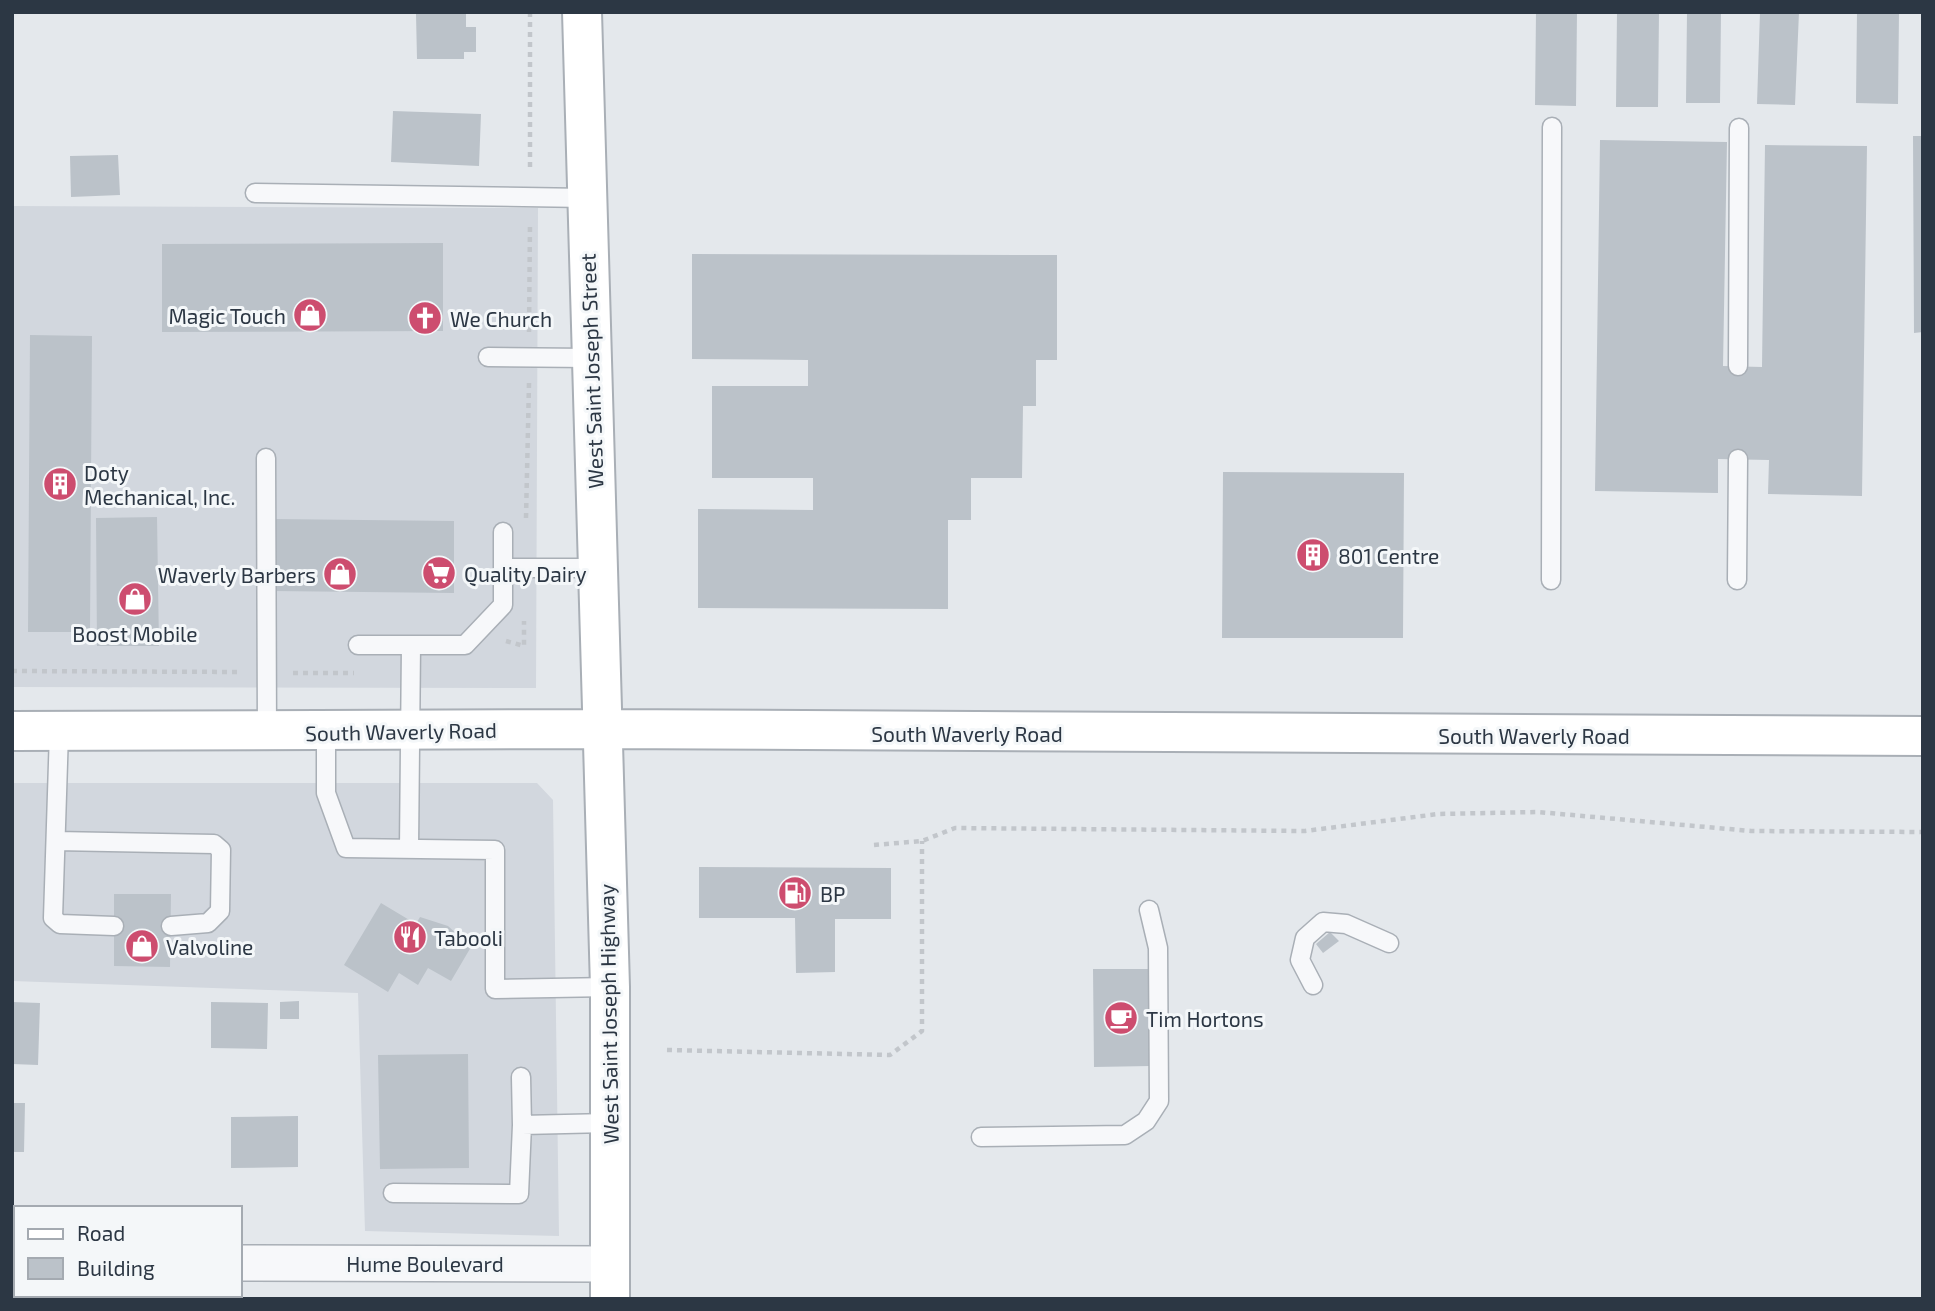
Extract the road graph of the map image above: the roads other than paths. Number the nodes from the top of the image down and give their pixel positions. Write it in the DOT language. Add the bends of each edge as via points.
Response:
graph roads {
  1 [pos="582,12"];
  2 [pos="1552,127"];
  3 [pos="1739,128"];
  4 [pos="255,193"];
  5 [pos="586,198"];
  6 [pos="488,357"];
  7 [pos="590,358"];
  8 [pos="1738,366"];
  9 [pos="266,458"];
  10 [pos="1738,459"];
  11 [pos="503,532"];
  12 [pos="503,568"];
  13 [pos="598,568"];
  14 [pos="1551,580"];
  15 [pos="1737,580"];
  16 [pos="358,645"];
  17 [pos="411,645"];
  18 [pos="602,729"];
  19 [pos="410,730"];
  20 [pos="12,731"];
  21 [pos="58,732"];
  22 [pos="326,732"];
  23 [pos="267,733"];
  24 [pos="1923,736"];
  25 [pos="56,841"];
  26 [pos="409,848"];
  27 [pos="1149,910"];
  28 [pos="114,926"];
  29 [pos="171,926"];
  30 [pos="1389,943"];
  31 [pos="1313,985"];
  32 [pos="610,987"];
  33 [pos="521,1077"];
  34 [pos="608,1123"];
  35 [pos="522,1125"];
  36 [pos="981,1137"];
  37 [pos="393,1193"];
  38 [pos="242,1263"];
  39 [pos="610,1281"];
  1 -- 5 [label="main road, West Saint Joseph Street"];
  2 -- 14 [label="lane"];
  3 -- 8 [label="lane"];
  4 -- 5 [label="lane"];
  5 -- 7 [label="main road, West Saint Joseph Street"];
  6 -- 7 [label="lane"];
  7 -- 13 [label="main road, West Saint Joseph Street"];
  9 -- 23 [label="lane"];
  10 -- 15 [label="lane"];
  11 -- 12 [label="lane"];
  12 -- 13 [label="lane"];
  12 -- 17 [label="lane" via="503,605 465,645"];
  13 -- 18 [label="main road, West Saint Joseph Street"];
  16 -- 17 [label="lane"];
  17 -- 19 [label="lane"];
  18 -- 19 [label="main road, South Waverly Road"];
  18 -- 24 [label="main road, South Waverly Road"];
  18 -- 32 [label="main road, West Saint Joseph Highway"];
  19 -- 22 [label="main road, South Waverly Road"];
  19 -- 26 [label="lane"];
  20 -- 21 [label="main road, South Waverly Road"];
  21 -- 23 [label="main road, South Waverly Road"];
  21 -- 25 [label="lane"];
  22 -- 23 [label="main road, South Waverly Road"];
  22 -- 26 [label="lane" via="326,793 346,848"];
  25 -- 28 [label="lane" via="53,918 60,924"];
  25 -- 29 [label="lane" via="214,844 221,850 220,911 208,923"];
  26 -- 32 [label="lane" via="495,850 495,989"];
  27 -- 36 [label="lane" via="1158,948 1159,1101 1146,1121 1125,1135"];
  30 -- 31 [label="lane" via="1346,925 1323,922 1305,938 1300,960"];
  32 -- 34 [label="main road, West Saint Joseph Highway"];
  33 -- 35 [label="lane"];
  34 -- 35 [label="lane"];
  34 -- 39 [label="main road, West Saint Joseph Highway"];
  35 -- 37 [label="lane" via="519,1194"];
  38 -- 39 [label="street, Hume Boulevard"];
}
